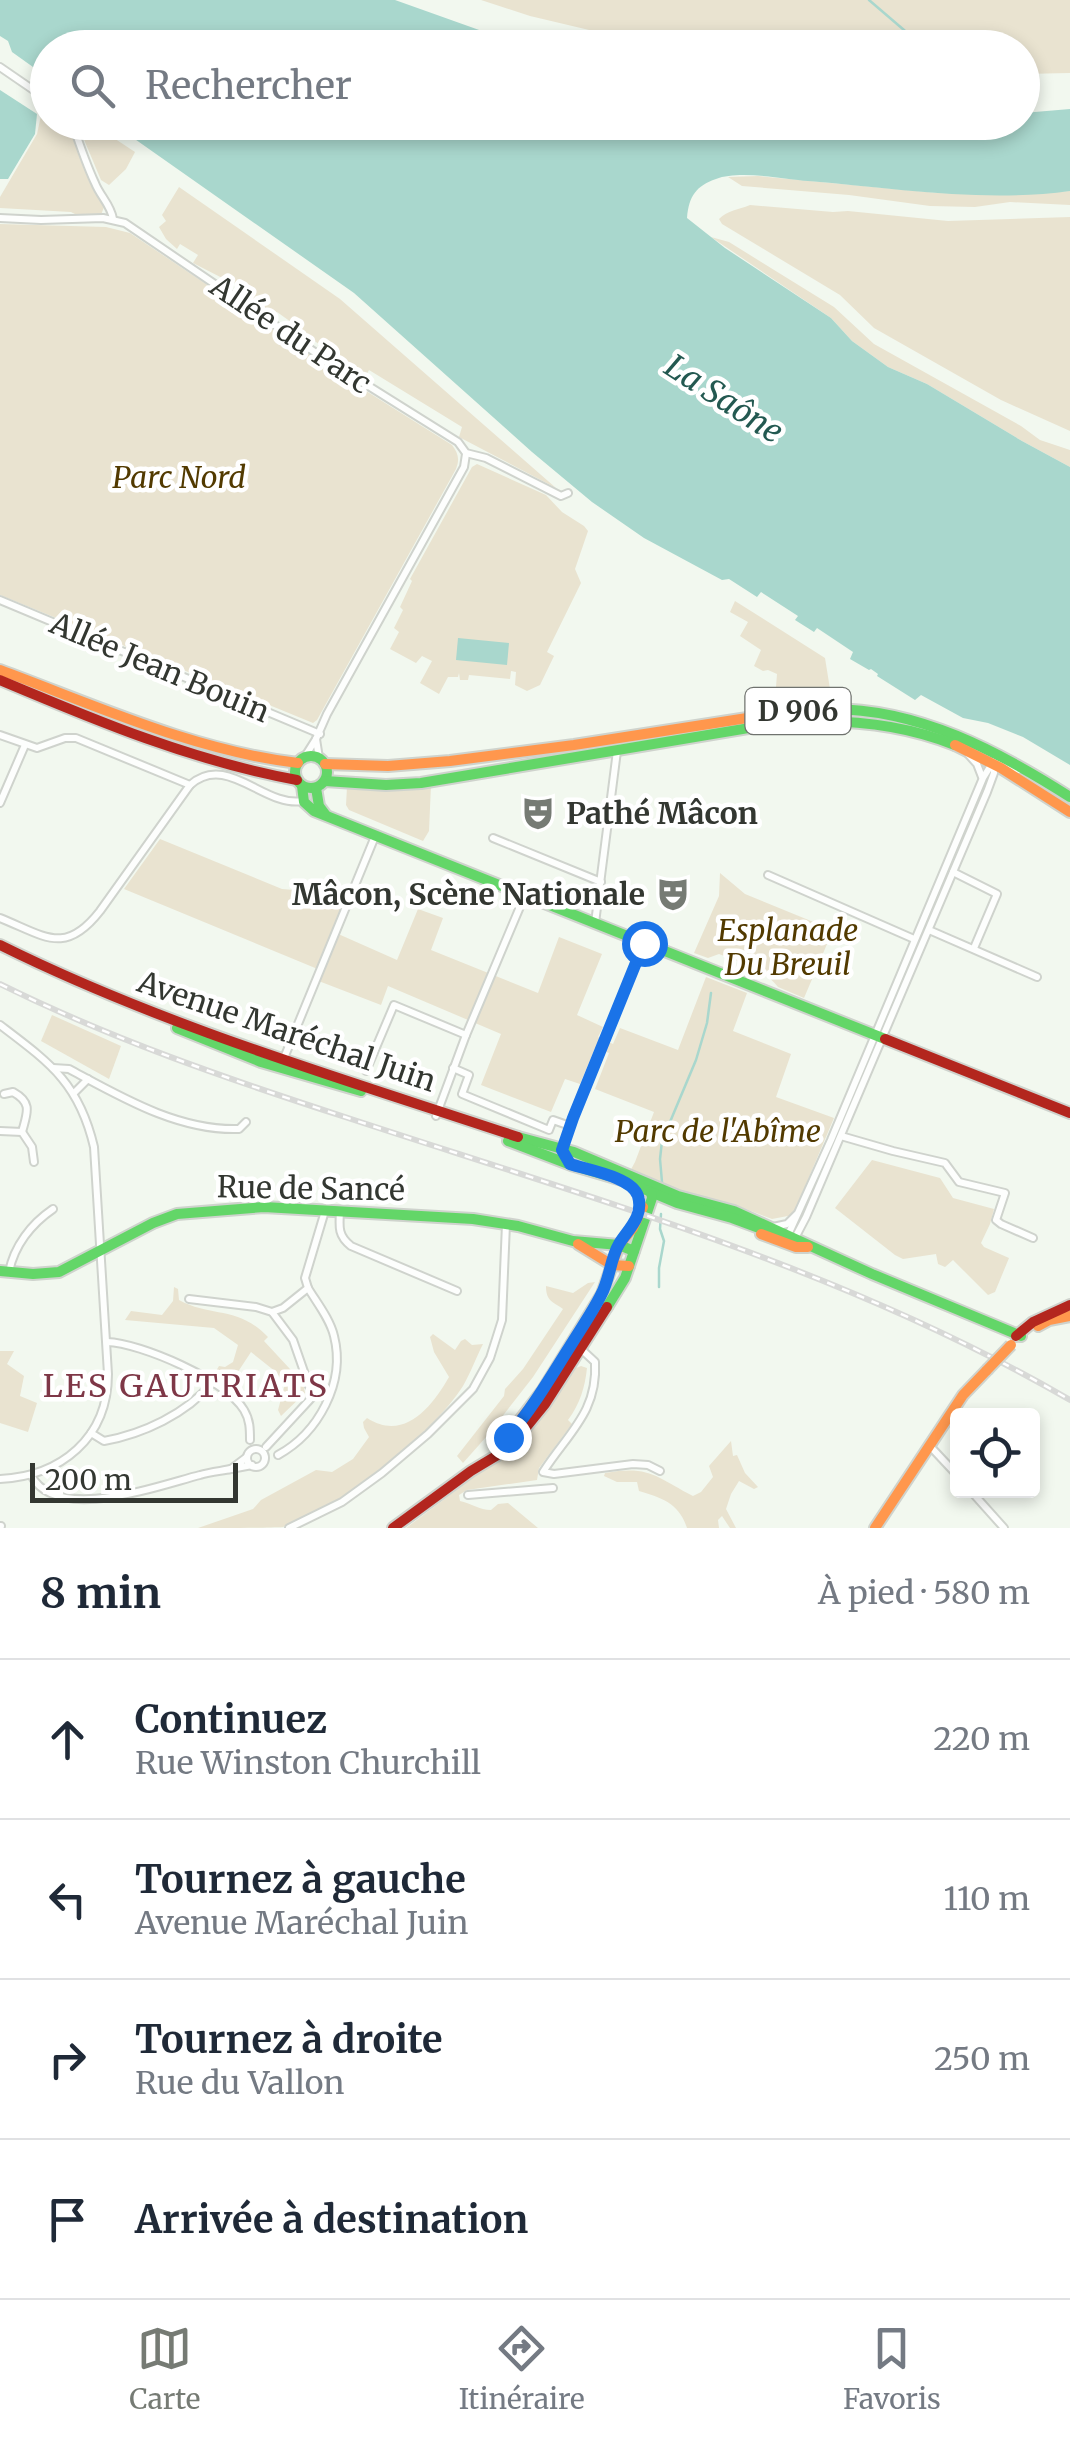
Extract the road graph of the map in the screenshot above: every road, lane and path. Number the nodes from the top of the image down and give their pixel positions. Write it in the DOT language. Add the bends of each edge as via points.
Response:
graph roads {
  1 [pos="0,67"];
  2 [pos="30,88"];
  3 [pos="78,140"];
  4 [pos="0,218"];
  5 [pos="113,219"];
  6 [pos="466,453"];
  7 [pos="568,492"];
  8 [pos="0,600"];
  9 [pos="0,670"];
  10 [pos="0,680"];
  11 [pos="319,734"];
  12 [pos="0,735"];
  13 [pos="25,745"];
  14 [pos="960,747"];
  15 [pos="992,750"];
  16 [pos="616,751"];
  17 [pos="301,761"];
  18 [pos="322,761"];
  19 [pos="993,762"];
  20 [pos="1013,774"];
  21 [pos="982,778"];
  22 [pos="1043,779"];
  23 [pos="4,783"];
  24 [pos="300,783"];
  25 [pos="320,784"];
  26 [pos="190,785"];
  27 [pos="987,792"];
  28 [pos="1070,797"];
  29 [pos="303,801"];
  30 [pos="0,802"];
  31 [pos="1070,812"];
  32 [pos="325,814"];
  33 [pos="376,834"];
  34 [pos="493,838"];
  35 [pos="953,872"];
  36 [pos="768,875"];
  37 [pos="601,882"];
  38 [pos="526,894"];
  39 [pos="0,918"];
  40 [pos="596,923"];
  41 [pos="929,930"];
  42 [pos="914,939"];
  43 [pos="644,943"];
  44 [pos="0,948"];
  45 [pos="974,948"];
  46 [pos="1037,978"];
  47 [pos="0,1024"];
  48 [pos="466,1035"];
  49 [pos="878,1037"];
  50 [pos="284,1060"];
  51 [pos="53,1068"];
  52 [pos="453,1068"];
  53 [pos="366,1071"];
  54 [pos="88,1079"];
  55 [pos="4,1094"];
  56 [pos="74,1094"];
  57 [pos="437,1113"];
  58 [pos="1070,1113"];
  59 [pos="246,1122"];
  60 [pos="570,1126"];
  61 [pos="0,1131"];
  62 [pos="22,1132"];
  63 [pos="841,1136"];
  64 [pos="516,1144"];
  65 [pos="562,1150"];
  66 [pos="34,1162"];
  67 [pos="570,1164"];
  68 [pos="622,1180"];
  69 [pos="656,1191"];
  70 [pos="801,1206"];
  71 [pos="53,1209"];
  72 [pos="325,1209"];
  73 [pos="340,1210"];
  74 [pos="806,1217"];
  75 [pos="506,1224"];
  76 [pos="638,1227"];
  77 [pos="771,1228"];
  78 [pos="1033,1238"];
  79 [pos="789,1239"];
  80 [pos="573,1241"];
  81 [pos="618,1244"];
  82 [pos="811,1246"];
  83 [pos="100,1248"];
  84 [pos="634,1251"];
  85 [pos="612,1264"];
  86 [pos="629,1266"];
  87 [pos="4,1271"];
  88 [pos="308,1288"];
  89 [pos="457,1291"];
  90 [pos="189,1299"];
  91 [pos="1070,1306"];
  92 [pos="272,1312"];
  93 [pos="1049,1313"];
  94 [pos="1070,1316"];
  95 [pos="1001,1326"];
  96 [pos="1016,1340"];
  97 [pos="106,1342"];
  98 [pos="576,1347"];
  99 [pos="212,1384"];
  100 [pos="315,1394"];
  101 [pos="328,1398"];
  102 [pos="91,1434"];
  103 [pos="250,1440"];
  104 [pos="929,1444"];
  105 [pos="263,1453"];
  106 [pos="249,1454"];
  107 [pos="252,1465"];
  108 [pos="950,1467"];
  109 [pos="232,1469"];
  110 [pos="660,1471"];
  111 [pos="30,1476"];
  112 [pos="0,1479"];
  113 [pos="553,1488"];
  114 [pos="468,1494"];
  115 [pos="977,1498"];
  116 [pos="289,1528"];
  117 [pos="394,1528"];
  118 [pos="875,1528"];
  119 [pos="1004,1528"];
  1 -- 2 [label="street"];
  3 -- 5 [label="street"];
  4 -- 5 [label="street"];
  5 -- 6 [label="street, Allée du Parc"];
  6 -- 7 [label="street, Allée du Parc" via="561,496"];
  6 -- 11 [label="street"];
  8 -- 11 [label="street, Allée Jean Bouin"];
  9 -- 17 [label="main road" via="180,736 256,758"];
  10 -- 24 [label="main road" via="170,750"];
  11 -- 17 [label="street"];
  11 -- 18 [label="street"];
  12 -- 13 [label="street"];
  13 -- 23 [label="street"];
  13 -- 26 [label="street" via="76,738"];
  14 -- 16 [label="main road, D 906" via="898,727 834,719"];
  14 -- 19 [label="main road, D 906"];
  14 -- 21 [label="street"];
  15 -- 18 [label="main road, D 906" via="898,716 822,709 422,765"];
  15 -- 19 [label="street"];
  15 -- 22 [label="main road, D 906"];
  16 -- 25 [label="main road, D 906" via="421,782"];
  16 -- 37 [label="street"];
  17 -- 18 [label="main road"];
  17 -- 24 [label="main road"];
  18 -- 25 [label="main road" via="328,772"];
  19 -- 20 [label="main road, D 906"];
  19 -- 21 [label="street"];
  19 -- 22 [label="street"];
  19 -- 27 [label="street"];
  20 -- 27 [label="street"];
  20 -- 31 [label="main road, D 906"];
  21 -- 42 [label="street"];
  22 -- 28 [label="main road, D 906"];
  23 -- 30 [label="street"];
  24 -- 25 [label="main road"];
  24 -- 29 [label="main road"];
  25 -- 32 [label="main road"];
  26 -- 29 [label="street" via="214,773"];
  26 -- 39 [label="street" via="77,935 50,937"];
  27 -- 35 [label="street"];
  29 -- 32 [label="main road"];
  32 -- 33 [label="main road"];
  33 -- 38 [label="main road"];
  33 -- 50 [label="street"];
  34 -- 37 [label="street"];
  35 -- 41 [label="street"];
  35 -- 45 [label="street" via="997,894"];
  36 -- 42 [label="street"];
  37 -- 40 [label="street"];
  38 -- 40 [label="main road"];
  38 -- 48 [label="street"];
  40 -- 43 [label="main road"];
  41 -- 45 [label="street"];
  41 -- 49 [label="street"];
  42 -- 49 [label="street"];
  43 -- 49 [label="main road"];
  43 -- 60 [label="street"];
  44 -- 50 [label="main road, Avenue Maréchal Juin"];
  44 -- 57 [label="main road, Avenue Maréchal Juin" via="261,1062"];
  45 -- 46 [label="street"];
  47 -- 51 [label="street"];
  48 -- 52 [label="street"];
  48 -- 53 [label="street" via="394,1005"];
  49 -- 58 [label="main road"];
  49 -- 63 [label="street"];
  49 -- 70 [label="street"];
  50 -- 57 [label="main road, Avenue Maréchal Juin"];
  51 -- 54 [label="street"];
  51 -- 56 [label="street"];
  52 -- 57 [label="street"];
  52 -- 60 [label="street" via="470,1075 462,1094 549,1130 554,1120"];
  54 -- 56 [label="street"];
  54 -- 59 [label="street" via="188,1123 229,1130"];
  55 -- 62 [label="street" via="27,1102"];
  56 -- 83 [label="street" via="94,1148"];
  57 -- 64 [label="main road, Avenue Maréchal Juin"];
  57 -- 65 [label="main road, Avenue Maréchal Juin"];
  60 -- 65 [label="street"];
  61 -- 62 [label="street"];
  62 -- 66 [label="street"];
  63 -- 74 [label="street"];
  63 -- 78 [label="street" via="945,1163 960,1182 1005,1193 996,1220"];
  64 -- 65 [label="main road, Avenue Maréchal Juin"];
  64 -- 67 [label="main road, Avenue Maréchal Juin"];
  65 -- 67 [label="main road"];
  65 -- 69 [label="main road, Avenue Maréchal Juin"];
  67 -- 68 [label="main road, Avenue Maréchal Juin"];
  68 -- 69 [label="main road, Avenue Maréchal Juin"];
  68 -- 76 [label="main road" via="638,1194"];
  69 -- 76 [label="main road" via="647,1196"];
  69 -- 77 [label="main road, Avenue Maréchal Juin"];
  69 -- 79 [label="main road, Avenue Maréchal Juin"];
  70 -- 77 [label="street" via="787,1224"];
  70 -- 79 [label="street"];
  71 -- 87 [label="street"];
  72 -- 73 [label="main road, Rue de Sancé"];
  72 -- 83 [label="main road, Rue de Sancé" via="177,1214"];
  72 -- 88 [label="street"];
  73 -- 75 [label="main road, Rue de Sancé"];
  73 -- 89 [label="street" via="340,1234 351,1246"];
  74 -- 79 [label="street"];
  74 -- 82 [label="street"];
  75 -- 80 [label="main road, Rue de Sancé"];
  75 -- 116 [label="street" via="499,1334 473,1388 382,1473"];
  76 -- 81 [label="main road"];
  76 -- 84 [label="main road"];
  77 -- 79 [label="main road, Avenue Maréchal Juin"];
  79 -- 82 [label="main road" via="796,1247"];
  80 -- 81 [label="main road, Rue de Sancé"];
  80 -- 85 [label="main road, Rue de Sancé"];
  81 -- 84 [label="main road, Rue de Sancé"];
  81 -- 85 [label="main road"];
  82 -- 95 [label="main road"];
  83 -- 87 [label="main road, Rue de Sancé" via="59,1272"];
  83 -- 97 [label="street"];
  84 -- 86 [label="main road"];
  85 -- 86 [label="main road, Rue de Sancé"];
  85 -- 98 [label="main road"];
  86 -- 98 [label="main road" via="612,1303"];
  88 -- 92 [label="street"];
  88 -- 101 [label="street" via="334,1336"];
  90 -- 92 [label="street"];
  91 -- 93 [label="main road"];
  92 -- 100 [label="street" via="293,1340"];
  93 -- 95 [label="main road"];
  93 -- 96 [label="main road"];
  94 -- 96 [label="main road"];
  95 -- 96 [label="main road"];
  96 -- 104 [label="main road, bridge" via="963,1395"];
  97 -- 99 [label="street" via="153,1352"];
  97 -- 102 [label="street" via="108,1388"];
  98 -- 110 [label="street" via="594,1362 593,1394 543,1472 633,1464"];
  98 -- 117 [label="main road" via="523,1431"];
  99 -- 102 [label="street" via="144,1429 104,1441"];
  99 -- 103 [label="street" via="241,1405"];
  100 -- 101 [label="street"];
  100 -- 105 [label="street"];
  101 -- 105 [label="street" via="290,1448"];
  102 -- 111 [label="street" via="66,1458"];
  103 -- 105 [label="street"];
  103 -- 106 [label="street"];
  104 -- 108 [label="street"];
  104 -- 118 [label="main road"];
  105 -- 106 [label="street"];
  105 -- 107 [label="street"];
  106 -- 107 [label="street"];
  106 -- 109 [label="street"];
  107 -- 109 [label="street"];
  109 -- 111 [label="street" via="102,1498 42,1491"];
  111 -- 112 [label="street"];
  113 -- 114 [label="street"];
  115 -- 119 [label="street"];
}
